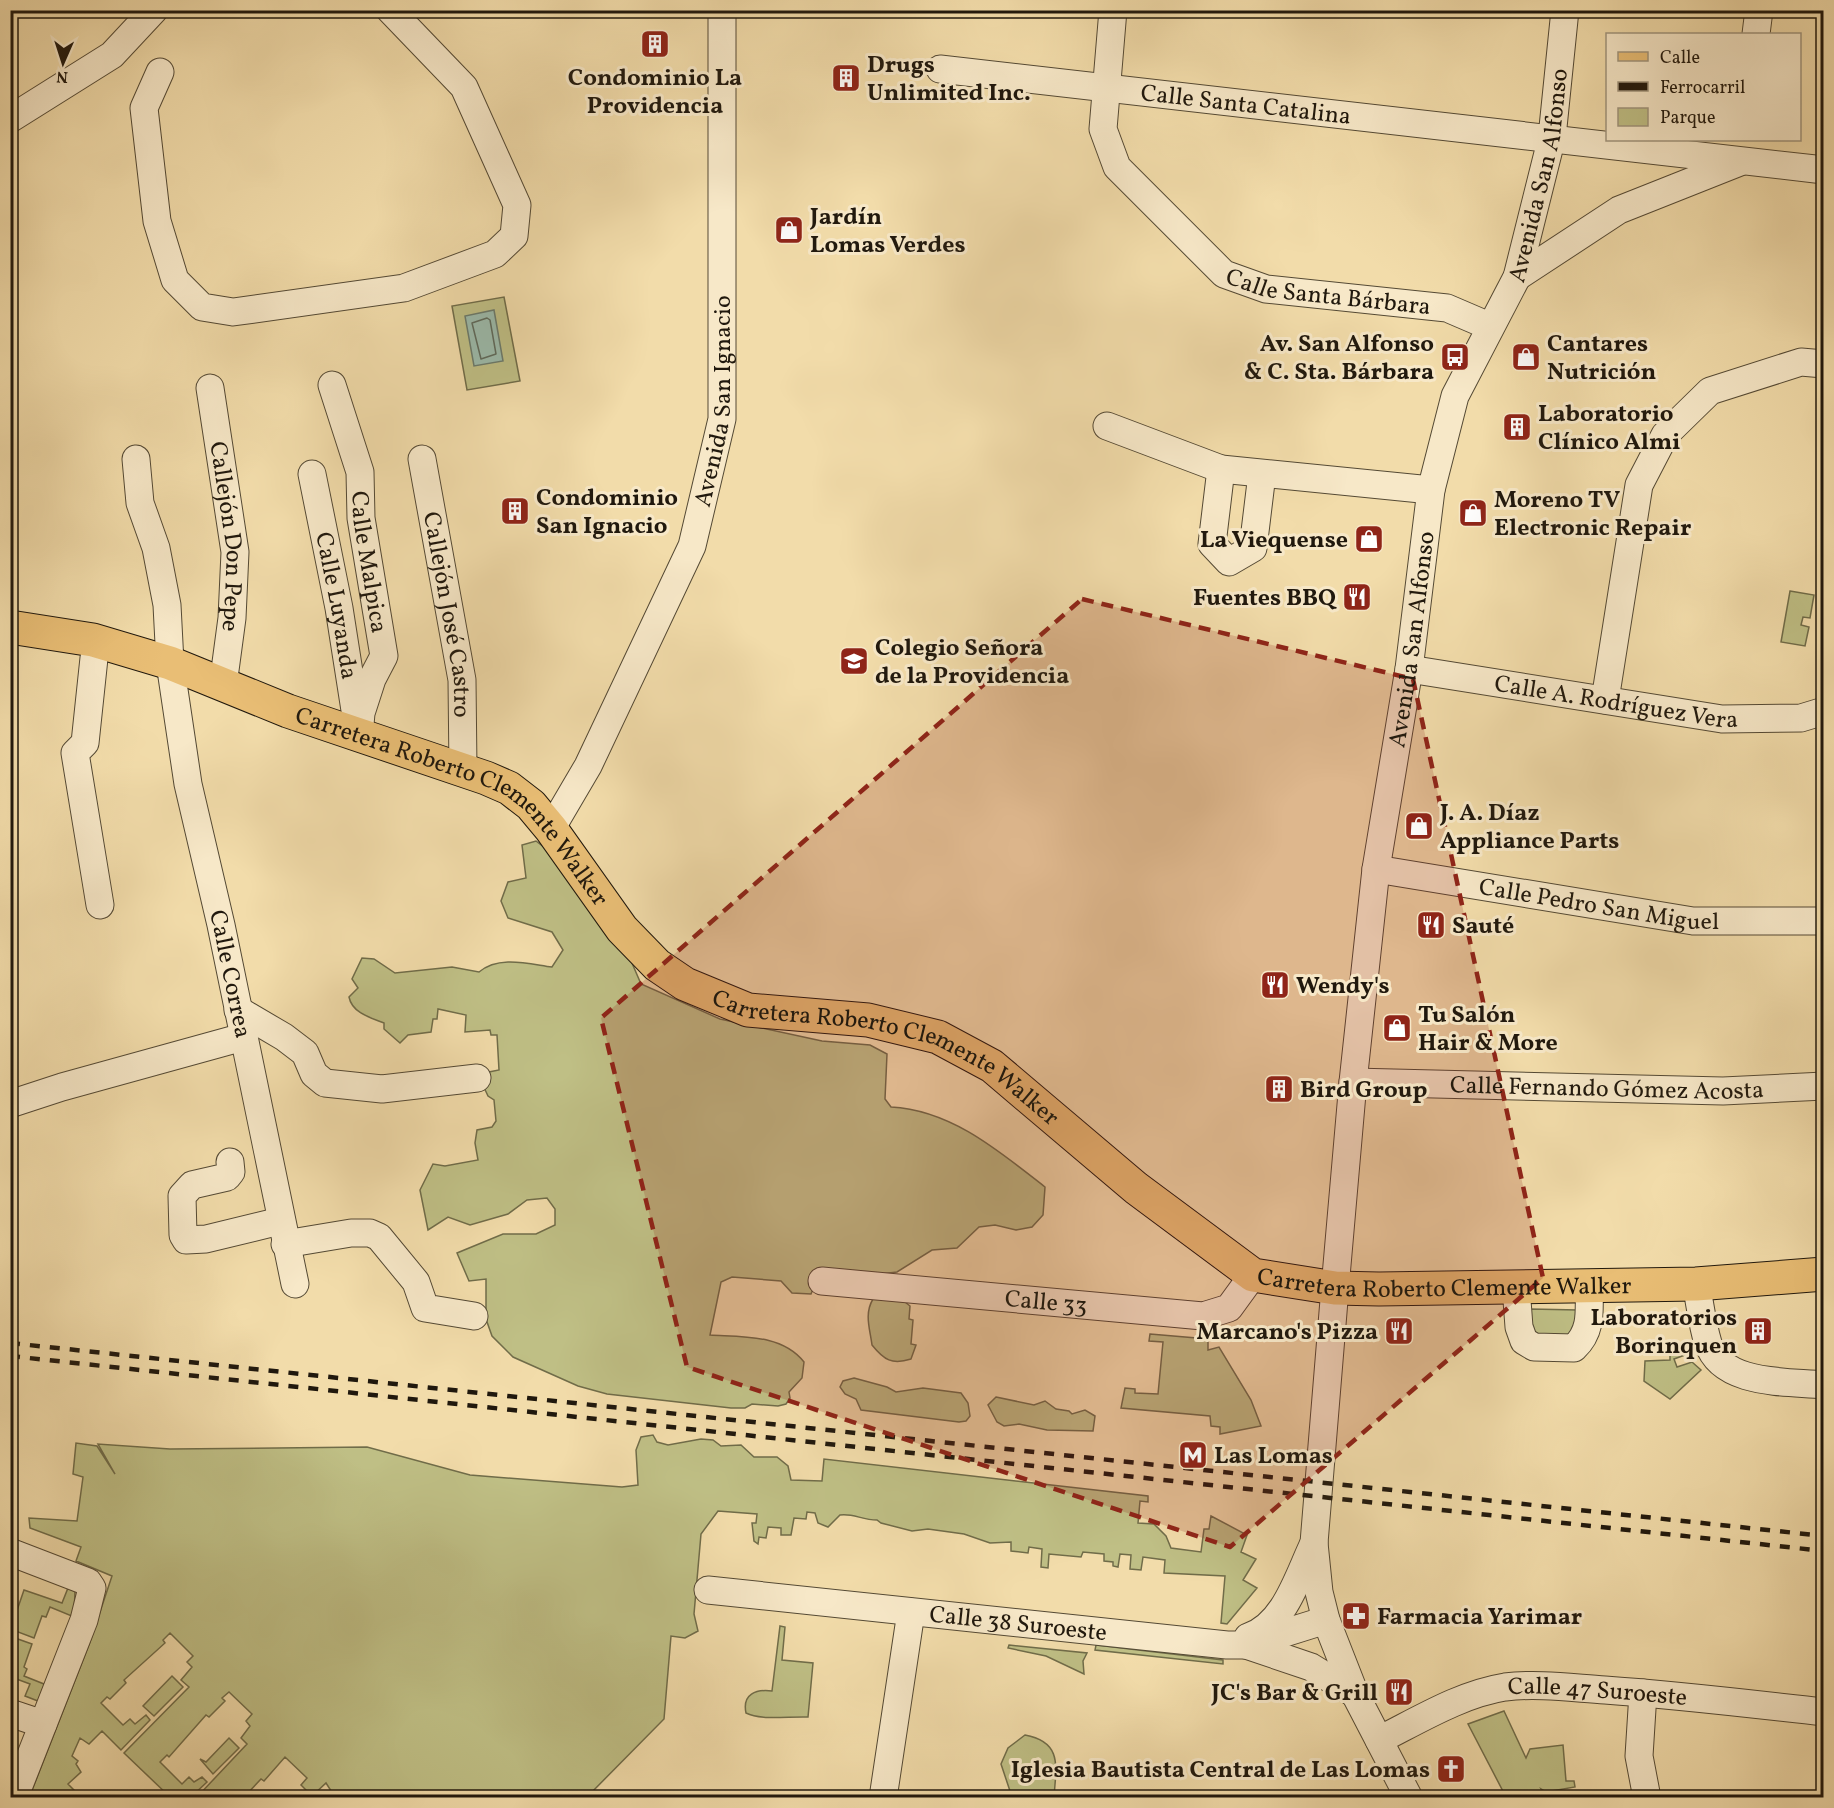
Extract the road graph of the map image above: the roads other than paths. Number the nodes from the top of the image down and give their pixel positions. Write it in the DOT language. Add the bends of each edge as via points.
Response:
graph roads {
  1 [pos="154,10"];
  2 [pos="390,10"];
  3 [pos="722,10"];
  4 [pos="1113,10"];
  5 [pos="1565,10"];
  6 [pos="1759,10"];
  7 [pos="1756,33"];
  8 [pos="940,69"];
  9 [pos="159,72"];
  10 [pos="1105,86"];
  11 [pos="10,119"];
  12 [pos="1552,137"];
  13 [pos="1606,141"];
  14 [pos="1611,141"];
  15 [pos="1743,150"];
  16 [pos="1824,170"];
  17 [pos="1517,277"];
  18 [pos="1489,326"];
  19 [pos="1824,364"];
  20 [pos="332,385"];
  21 [pos="210,388"];
  22 [pos="1107,426"];
  23 [pos="136,459"];
  24 [pos="422,459"];
  25 [pos="1221,469"];
  26 [pos="312,474"];
  27 [pos="1262,474"];
  28 [pos="1431,490"];
  29 [pos="10,627"];
  30 [pos="100,641"];
  31 [pos="170,663"];
  32 [pos="1409,669"];
  33 [pos="224,685"];
  34 [pos="1605,700"];
  35 [pos="1824,711"];
  36 [pos="359,736"];
  37 [pos="463,770"];
  38 [pos="551,829"];
  39 [pos="1376,870"];
  40 [pos="100,904"];
  41 [pos="1824,921"];
  42 [pos="238,1010"];
  43 [pos="243,1037"];
  44 [pos="477,1078"];
  45 [pos="1353,1082"];
  46 [pos="1824,1086"];
  47 [pos="10,1104"];
  48 [pos="230,1162"];
  49 [pos="283,1232"];
  50 [pos="1824,1274"];
  51 [pos="1253,1275"];
  52 [pos="822,1281"];
  53 [pos="295,1284"];
  54 [pos="1696,1284"];
  55 [pos="1589,1286"];
  56 [pos="1516,1287"];
  57 [pos="1335,1288"];
  58 [pos="474,1316"];
  59 [pos="1824,1385"];
  60 [pos="1314,1543"];
  61 [pos="10,1552"];
  62 [pos="708,1590"];
  63 [pos="911,1612"];
  64 [pos="1326,1620"];
  65 [pos="1237,1645"];
  66 [pos="1643,1693"];
  67 [pos="1355,1694"];
  68 [pos="1824,1712"];
  69 [pos="10,1713"];
  70 [pos="43,1724"];
  71 [pos="1379,1740"];
  72 [pos="14,1797"];
  73 [pos="883,1797"];
  74 [pos="1409,1797"];
  75 [pos="1647,1797"];
  1 -- 11 [label="street" via="112,55"];
  2 -- 9 [label="street" via="464,87 517,205 514,236 495,254 404,288 233,312 202,307 175,280 157,220 144,108"];
  3 -- 38 [label="street, Avenida San Ignacio" via="722,418 692,546 588,766"];
  4 -- 10 [label="street, Calle Santa Bárbara"];
  5 -- 12 [label="street, Avenida San Alfonso"];
  6 -- 7 [label="street"];
  8 -- 10 [label="street, Calle Santa Catalina"];
  10 -- 12 [label="street, Calle Santa Catalina"];
  10 -- 18 [label="street, Calle Santa Bárbara" via="1103,129 1117,167 1224,274 1266,289 1447,308"];
  12 -- 13 [label="street, Calle Santa Catalina"];
  12 -- 17 [label="street, Avenida San Alfonso"];
  14 -- 15 [label="street, Calle Santa Catalina"];
  15 -- 16 [label="street, Calle Santa Catalina"];
  15 -- 17 [label="street" via="1619,210"];
  17 -- 18 [label="street, Avenida San Alfonso"];
  18 -- 28 [label="street, Avenida San Alfonso" via="1455,396"];
  19 -- 34 [label="street" via="1801,362 1710,391 1665,435 1640,485"];
  20 -- 36 [label="street, Calle Malpica" via="360,472 361,518 384,656 361,713"];
  21 -- 33 [label="street, Callejón Don Pepe" via="235,552"];
  22 -- 25 [label="street"];
  23 -- 31 [label="street, Calle Correa" via="140,503 156,548 167,604"];
  24 -- 37 [label="street, Callejón José Castro" via="462,680"];
  25 -- 27 [label="street"];
  25 -- 27 [label="street" via="1212,544 1229,562 1252,548"];
  26 -- 36 [label="street, Calle Luyanda"];
  27 -- 28 [label="street"];
  28 -- 32 [label="street, Avenida San Alfonso"];
  29 -- 30 [label="main road, Carretera Roberto Clemente Walker"];
  30 -- 31 [label="main road, Carretera Roberto Clemente Walker"];
  30 -- 40 [label="street" via="94,658 85,743 75,753"];
  31 -- 33 [label="main road, Carretera Roberto Clemente Walker"];
  31 -- 42 [label="street, Calle Correa" via="188,784"];
  32 -- 34 [label="street, Calle A. Rodríguez Vera"];
  32 -- 39 [label="street, Avenida San Alfonso"];
  33 -- 36 [label="main road, Carretera Roberto Clemente Walker"];
  34 -- 35 [label="street, Calle A. Rodríguez Vera" via="1722,719 1801,718"];
  36 -- 37 [label="main road, Carretera Roberto Clemente Walker"];
  37 -- 38 [label="main road, Carretera Roberto Clemente Walker" via="509,789 531,805"];
  38 -- 51 [label="main road, Carretera Roberto Clemente Walker" via="622,929 657,965 685,984 748,1010 868,1020 938,1037 964,1049 992,1066 1136,1188"];
  39 -- 41 [label="street, Calle Pedro San Miguel" via="1693,921"];
  39 -- 45 [label="street, Avenida San Alfonso"];
  42 -- 43 [label="street, Calle Correa"];
  42 -- 44 [label="street" via="305,1053 314,1074 325,1083 382,1089"];
  43 -- 47 [label="street"];
  43 -- 49 [label="street, Calle Correa"];
  45 -- 46 [label="street, Calle Fernando Gómez Acosta" via="1723,1091"];
  45 -- 57 [label="street, Avenida San Alfonso"];
  48 -- 49 [label="street" via="227,1177 192,1185 182,1196 186,1240"];
  49 -- 53 [label="street, Calle Correa"];
  49 -- 58 [label="street" via="379,1236 416,1282 425,1308"];
  50 -- 54 [label="main road, Carretera Roberto Clemente Walker"];
  51 -- 52 [label="street, Calle 33" via="1229,1308 1203,1316"];
  51 -- 57 [label="main road, Carretera Roberto Clemente Walker"];
  54 -- 55 [label="main road, Carretera Roberto Clemente Walker"];
  54 -- 59 [label="street" via="1708,1344 1718,1361 1734,1373"];
  55 -- 56 [label="main road, Carretera Roberto Clemente Walker"];
  55 -- 56 [label="street" via="1588,1323 1584,1339 1574,1348 1534,1347 1524,1341"];
  56 -- 57 [label="main road, Carretera Roberto Clemente Walker"];
  57 -- 60 [label="street, Avenida San Alfonso"];
  60 -- 64 [label="street"];
  60 -- 65 [label="street" via="1272,1622"];
  61 -- 70 [label="street" via="88,1581 92,1588 84,1620"];
  62 -- 63 [label="street, Calle 38 Suroeste"];
  63 -- 65 [label="street, Calle 38 Suroeste"];
  63 -- 73 [label="street"];
  64 -- 65 [label="street, Calle 38 Suroeste"];
  64 -- 67 [label="street"];
  65 -- 67 [label="street" via="1311,1667"];
  66 -- 68 [label="street, Calle 47 Suroeste"];
  66 -- 71 [label="street, Calle 47 Suroeste" via="1506,1687 1443,1708"];
  66 -- 75 [label="street" via="1639,1756"];
  67 -- 71 [label="street"];
  69 -- 70 [label="street"];
  70 -- 72 [label="street"];
  71 -- 74 [label="street"];
}
